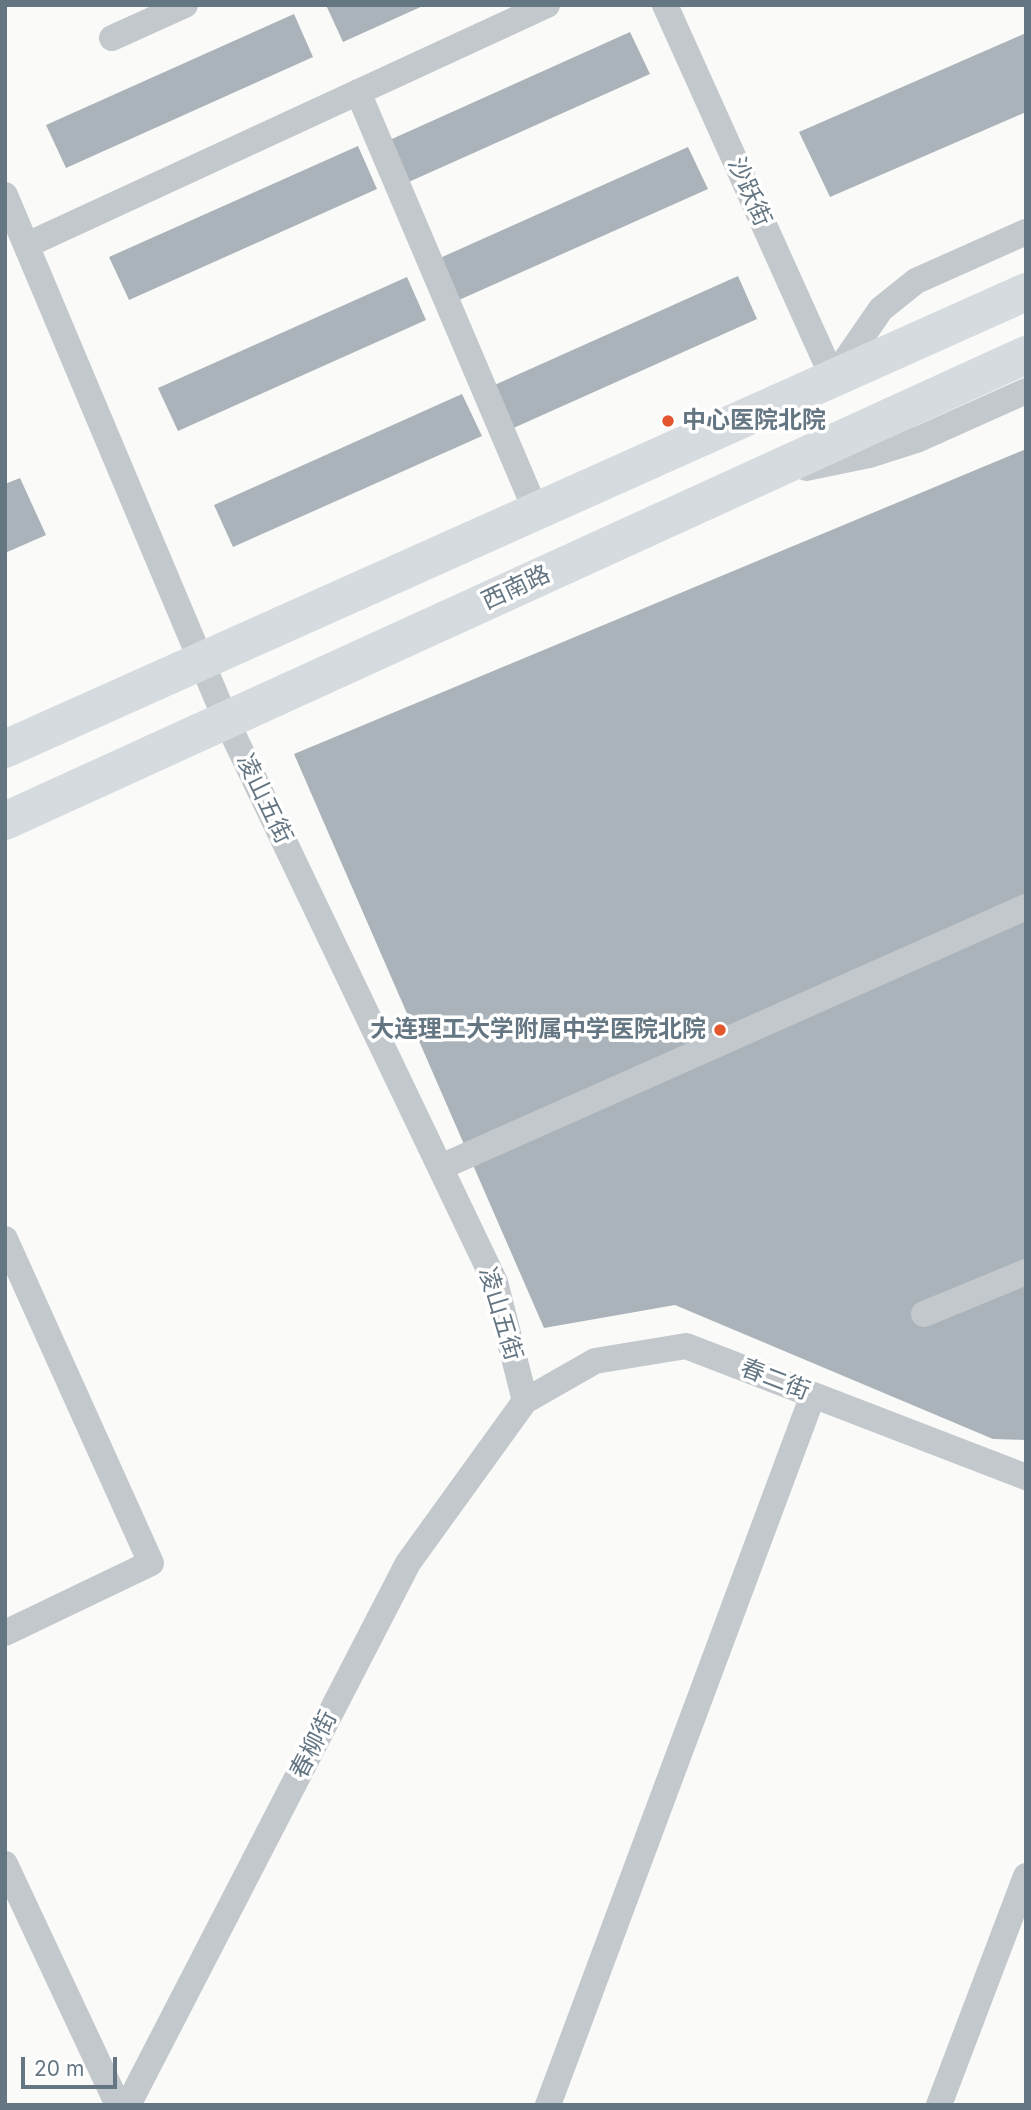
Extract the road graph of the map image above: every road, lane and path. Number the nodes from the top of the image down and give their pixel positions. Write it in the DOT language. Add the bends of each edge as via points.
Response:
graph roads {
  1 [pos="185,5"];
  2 [pos="547,5"];
  3 [pos="664,5"];
  4 [pos="112,38"];
  5 [pos="358,92"];
  6 [pos="5,195"];
  7 [pos="1026,232"];
  8 [pos="27,246"];
  9 [pos="1026,292"];
  10 [pos="1026,355"];
  11 [pos="834,378"];
  12 [pos="1026,391"];
  13 [pos="756,478"];
  14 [pos="536,511"];
  15 [pos="201,661"];
  16 [pos="226,720"];
  17 [pos="5,749"];
  18 [pos="5,821"];
  19 [pos="1026,907"];
  20 [pos="441,1167"];
  21 [pos="5,1239"];
  22 [pos="1026,1272"];
  23 [pos="924,1314"];
  24 [pos="813,1395"];
  25 [pos="525,1401"];
  26 [pos="1026,1477"];
  27 [pos="5,1633"];
  28 [pos="5,1864"];
  29 [pos="1026,1876"];
  30 [pos="118,2105"];
  31 [pos="128,2105"];
  32 [pos="548,2105"];
  33 [pos="939,2105"];
  1 -- 4 [label="street"];
  2 -- 5 [label="street"];
  3 -- 11 [label="street, 沙跃街"];
  5 -- 8 [label="street"];
  5 -- 14 [label="street"];
  6 -- 8 [label="street, 凌山五街"];
  7 -- 11 [label="street" via="916,281 881,309"];
  8 -- 15 [label="street, 凌山五街"];
  9 -- 11 [label="main road"];
  10 -- 13 [label="main road, 西南路"];
  11 -- 14 [label="main road"];
  12 -- 13 [label="street" via="869,455"];
  13 -- 16 [label="main road, 西南路"];
  14 -- 15 [label="main road"];
  15 -- 16 [label="street, 凌山五街"];
  15 -- 17 [label="main road"];
  16 -- 18 [label="main road, 西南路"];
  16 -- 20 [label="street, 凌山五街"];
  19 -- 20 [label="street"];
  20 -- 25 [label="street, 凌山五街" via="495,1282"];
  21 -- 27 [label="street" via="151,1563"];
  22 -- 23 [label="street"];
  24 -- 25 [label="street, 春二街" via="686,1346 596,1361"];
  24 -- 26 [label="street, 春二街"];
  24 -- 32 [label="street"];
  25 -- 31 [label="street, 春柳街" via="408,1563"];
  28 -- 30 [label="street"];
  29 -- 33 [label="street"];
}
